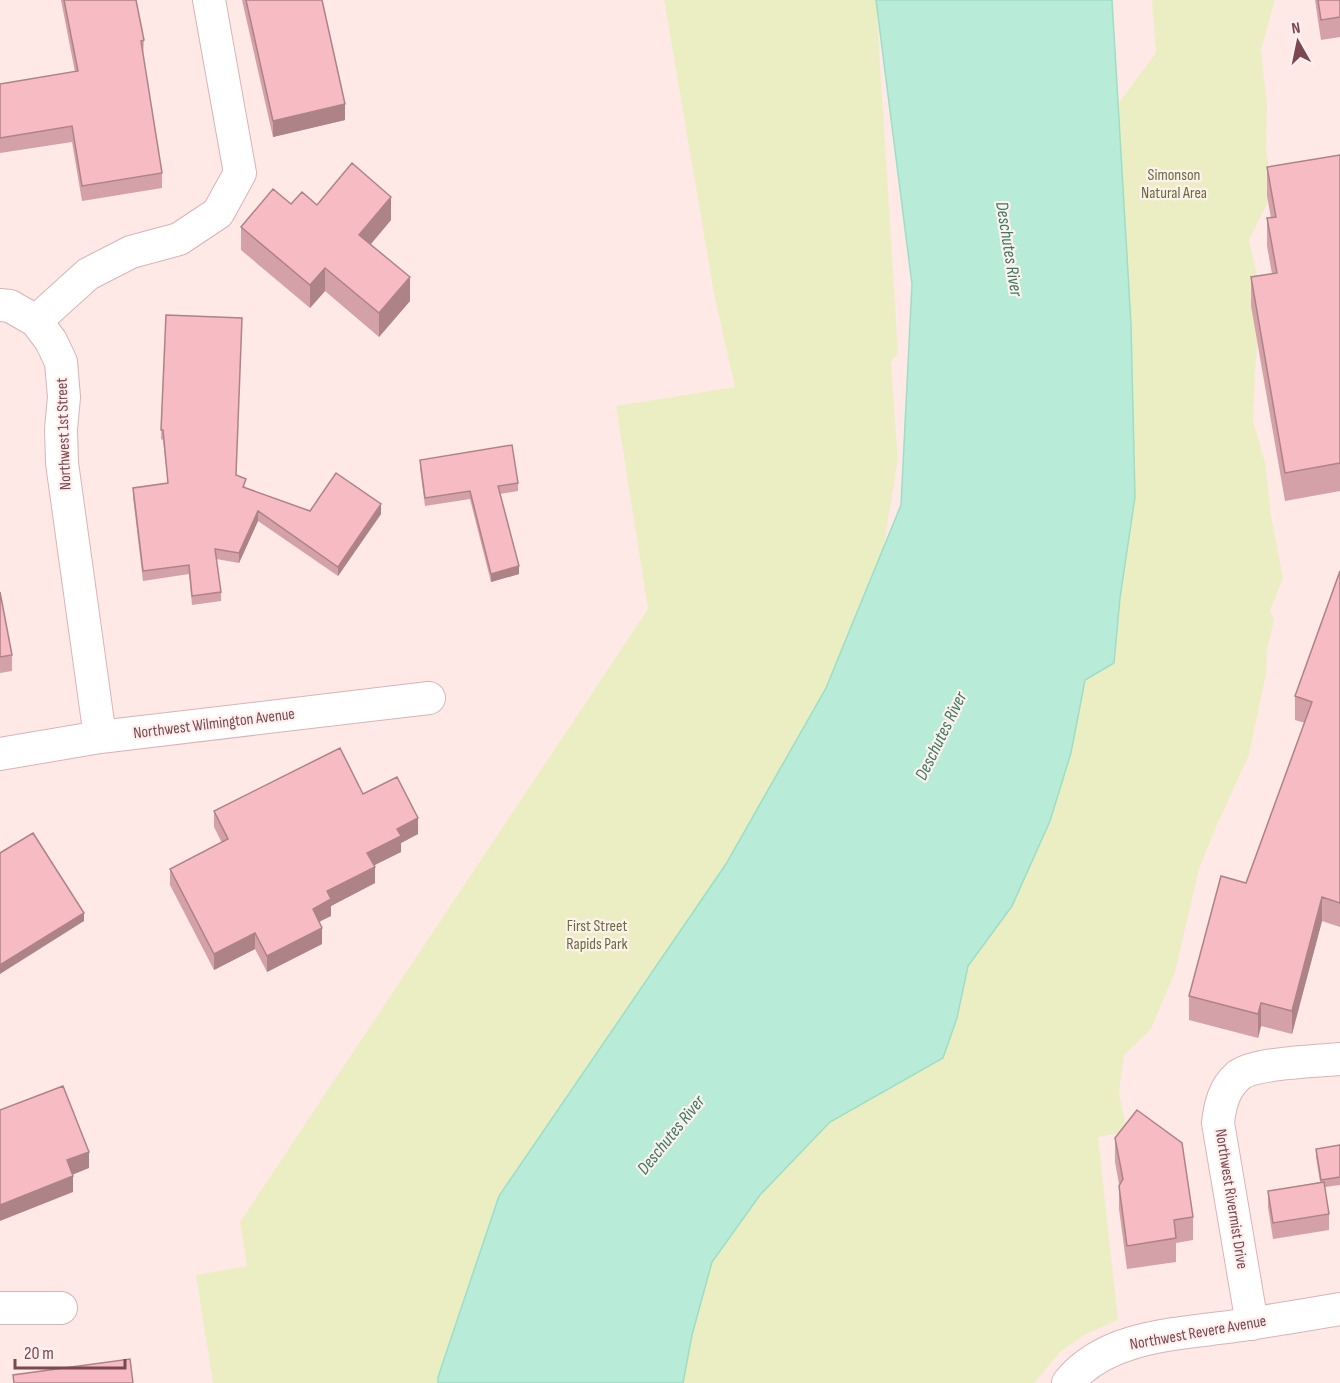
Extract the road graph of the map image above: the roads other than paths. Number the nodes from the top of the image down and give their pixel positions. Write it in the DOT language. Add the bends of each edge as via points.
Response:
graph roads {
  1 [pos="209,0"];
  2 [pos="0,305"];
  3 [pos="36,321"];
  4 [pos="429,698"];
  5 [pos="100,737"];
  6 [pos="0,754"];
  7 [pos="1340,1059"];
  8 [pos="0,1308"];
  9 [pos="62,1308"];
  10 [pos="1340,1309"];
  11 [pos="1251,1324"];
  12 [pos="1068,1383"];
  1 -- 3 [label="street" via="240,173 218,213 179,240 131,252 88,274"];
  2 -- 3 [label="street" via="10,306"];
  3 -- 5 [label="street, Northwest 1st Street" via="61,362 62,462"];
  4 -- 5 [label="street, Northwest Wilmington Avenue"];
  5 -- 6 [label="street, Northwest Wilmington Avenue"];
  7 -- 11 [label="street, Northwest Rivermist Drive" via="1258,1067 1239,1074 1226,1089 1220,1106 1218,1123"];
  8 -- 9 [label="street"];
  10 -- 11 [label="street, Northwest Revere Avenue"];
  11 -- 12 [label="street, Northwest Revere Avenue" via="1141,1340 1104,1353"];
}
